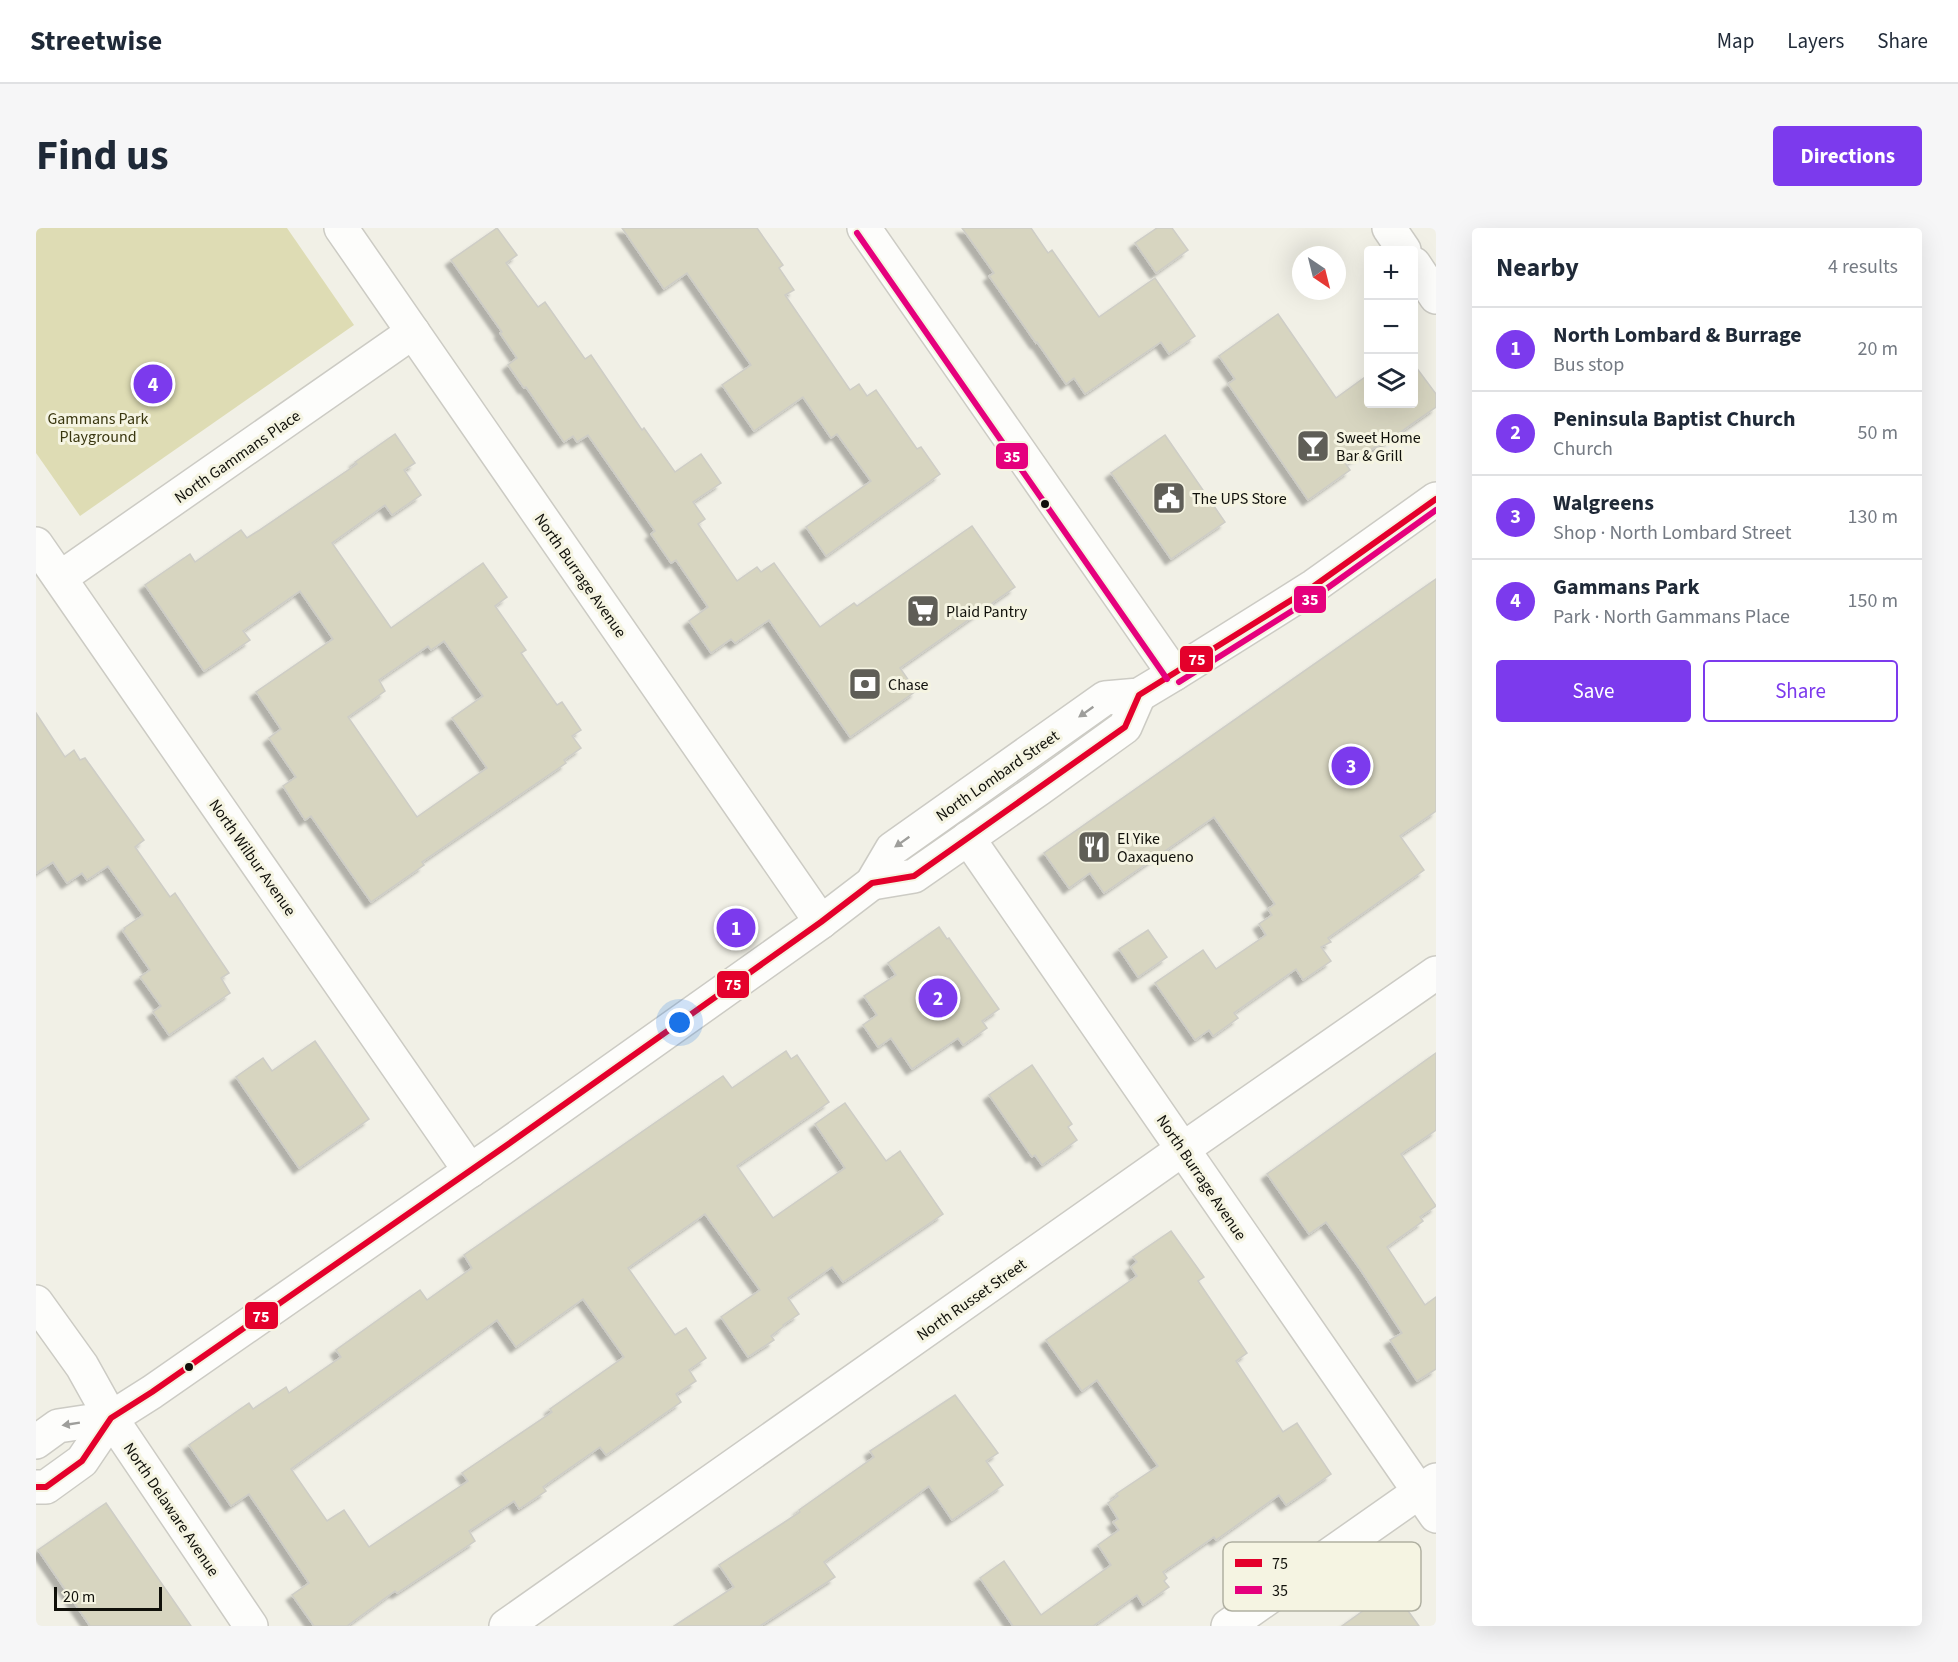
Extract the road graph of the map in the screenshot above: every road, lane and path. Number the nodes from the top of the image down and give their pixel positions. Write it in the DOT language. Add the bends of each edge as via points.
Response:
graph roads {
  1 [pos="341,228"];
  2 [pos="864,228"];
  3 [pos="1389,228"];
  4 [pos="1401,246"];
  5 [pos="1418,271"];
  6 [pos="1436,297"];
  7 [pos="413,332"];
  8 [pos="1436,499"];
  9 [pos="36,544"];
  10 [pos="60,578"];
  11 [pos="1174,674"];
  12 [pos="1139,695"];
  13 [pos="968,838"];
  14 [pos="872,883"];
  15 [pos="821,922"];
  16 [pos="1436,973"];
  17 [pos="1182,1149"];
  18 [pos="470,1171"];
  19 [pos="36,1302"];
  20 [pos="111,1418"];
  21 [pos="36,1442"];
  22 [pos="36,1487"];
  23 [pos="1430,1496"];
  24 [pos="1359,1542"];
  25 [pos="1251,1611"];
  26 [pos="251,1626"];
  27 [pos="506,1626"];
  28 [pos="1228,1626"];
  1 -- 7 [label="street, North Burrage Avenue"];
  2 -- 11 [label="street"];
  3 -- 4 [label="street"];
  5 -- 6 [label="street"];
  7 -- 10 [label="street, North Gammans Place"];
  7 -- 15 [label="street, North Burrage Avenue"];
  8 -- 11 [label="street, North Lombard Street" via="1314,586"];
  9 -- 10 [label="street, North Wilbur Avenue"];
  10 -- 18 [label="street, North Wilbur Avenue"];
  11 -- 12 [label="street, North Lombard Street"];
  12 -- 13 [label="street, North Lombard Street" via="1125,727"];
  12 -- 14 [label="street, North Lombard Street, one-way" via="1105,698 892,849"];
  13 -- 14 [label="street, North Lombard Street" via="914,876"];
  13 -- 17 [label="street, North Burrage Avenue"];
  14 -- 15 [label="street, North Lombard Street"];
  15 -- 18 [label="street, North Lombard Street"];
  16 -- 17 [label="street, North Russet Street"];
  17 -- 23 [label="street, North Burrage Avenue"];
  17 -- 27 [label="street, North Russet Street"];
  18 -- 20 [label="street, North Lombard Street"];
  19 -- 20 [label="street, North Delaware Avenue" via="82,1366"];
  20 -- 21 [label="street, North Lombard Street, one-way" via="58,1426"];
  20 -- 22 [label="street, North Lombard Street" via="82,1461 46,1487"];
  20 -- 26 [label="street, North Delaware Avenue"];
  23 -- 24 [label="street"];
  25 -- 28 [label="street"];
}
